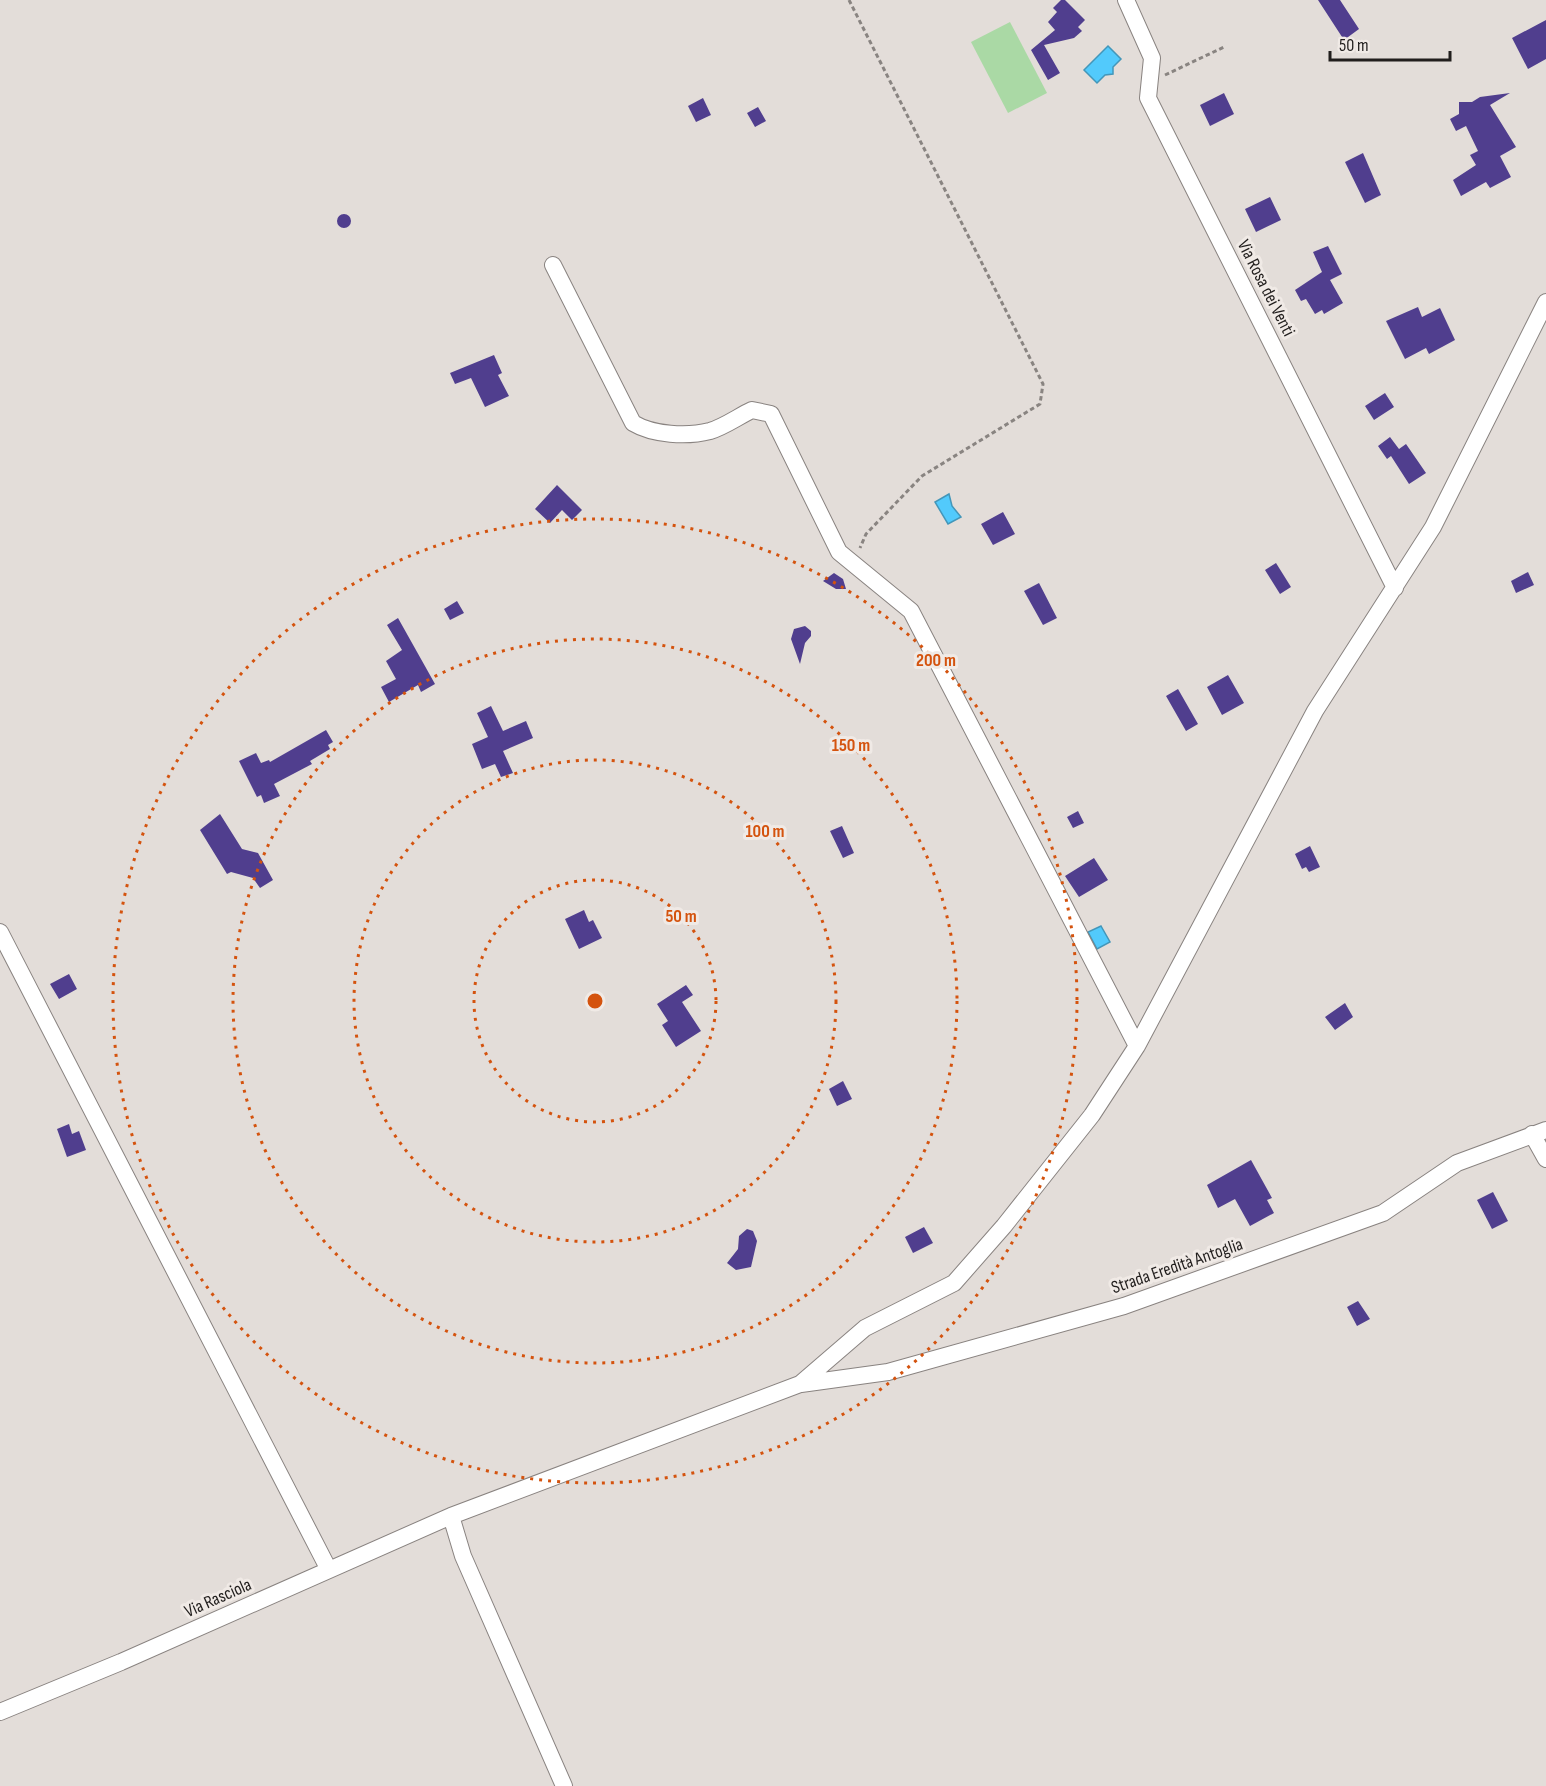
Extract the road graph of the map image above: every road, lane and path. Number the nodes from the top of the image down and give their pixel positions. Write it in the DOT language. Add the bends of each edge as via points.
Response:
graph roads {
  1 [pos="849,0"];
  2 [pos="1126,0"];
  3 [pos="1224,47"];
  4 [pos="1150,83"];
  5 [pos="553,265"];
  6 [pos="1546,302"];
  7 [pos="853,565"];
  8 [pos="1395,588"];
  9 [pos="0,932"];
  10 [pos="1137,1046"];
  11 [pos="1539,1132"];
  12 [pos="1546,1160"];
  13 [pos="800,1384"];
  14 [pos="451,1516"];
  15 [pos="329,1570"];
  16 [pos="0,1712"];
  17 [pos="564,1786"];
  1 -- 7 [label="path" via="1043,384 1040,404 922,476 866,534"];
  2 -- 4 [label="street, Via Rosa dei Venti" via="1152,58"];
  3 -- 4 [label="path"];
  4 -- 8 [label="street, Via Rosa dei Venti" via="1149,98"];
  5 -- 7 [label="street" via="633,423 645,430 684,433 711,431 752,410 771,414 839,552"];
  6 -- 8 [label="street" via="1433,527"];
  7 -- 10 [label="street" via="911,611"];
  8 -- 10 [label="street" via="1315,711"];
  9 -- 15 [label="street"];
  10 -- 13 [label="street" via="1092,1115 954,1283 864,1328"];
  11 -- 12 [label="street"];
  11 -- 13 [label="street, Strada Eredità Antoglia" via="1457,1163 1383,1213 1124,1306 888,1372"];
  13 -- 14 [label="street, Via Rasciola"];
  14 -- 15 [label="street, Via Rasciola"];
  14 -- 17 [label="street" via="463,1556"];
  15 -- 16 [label="street, Via Rasciola"];
}
